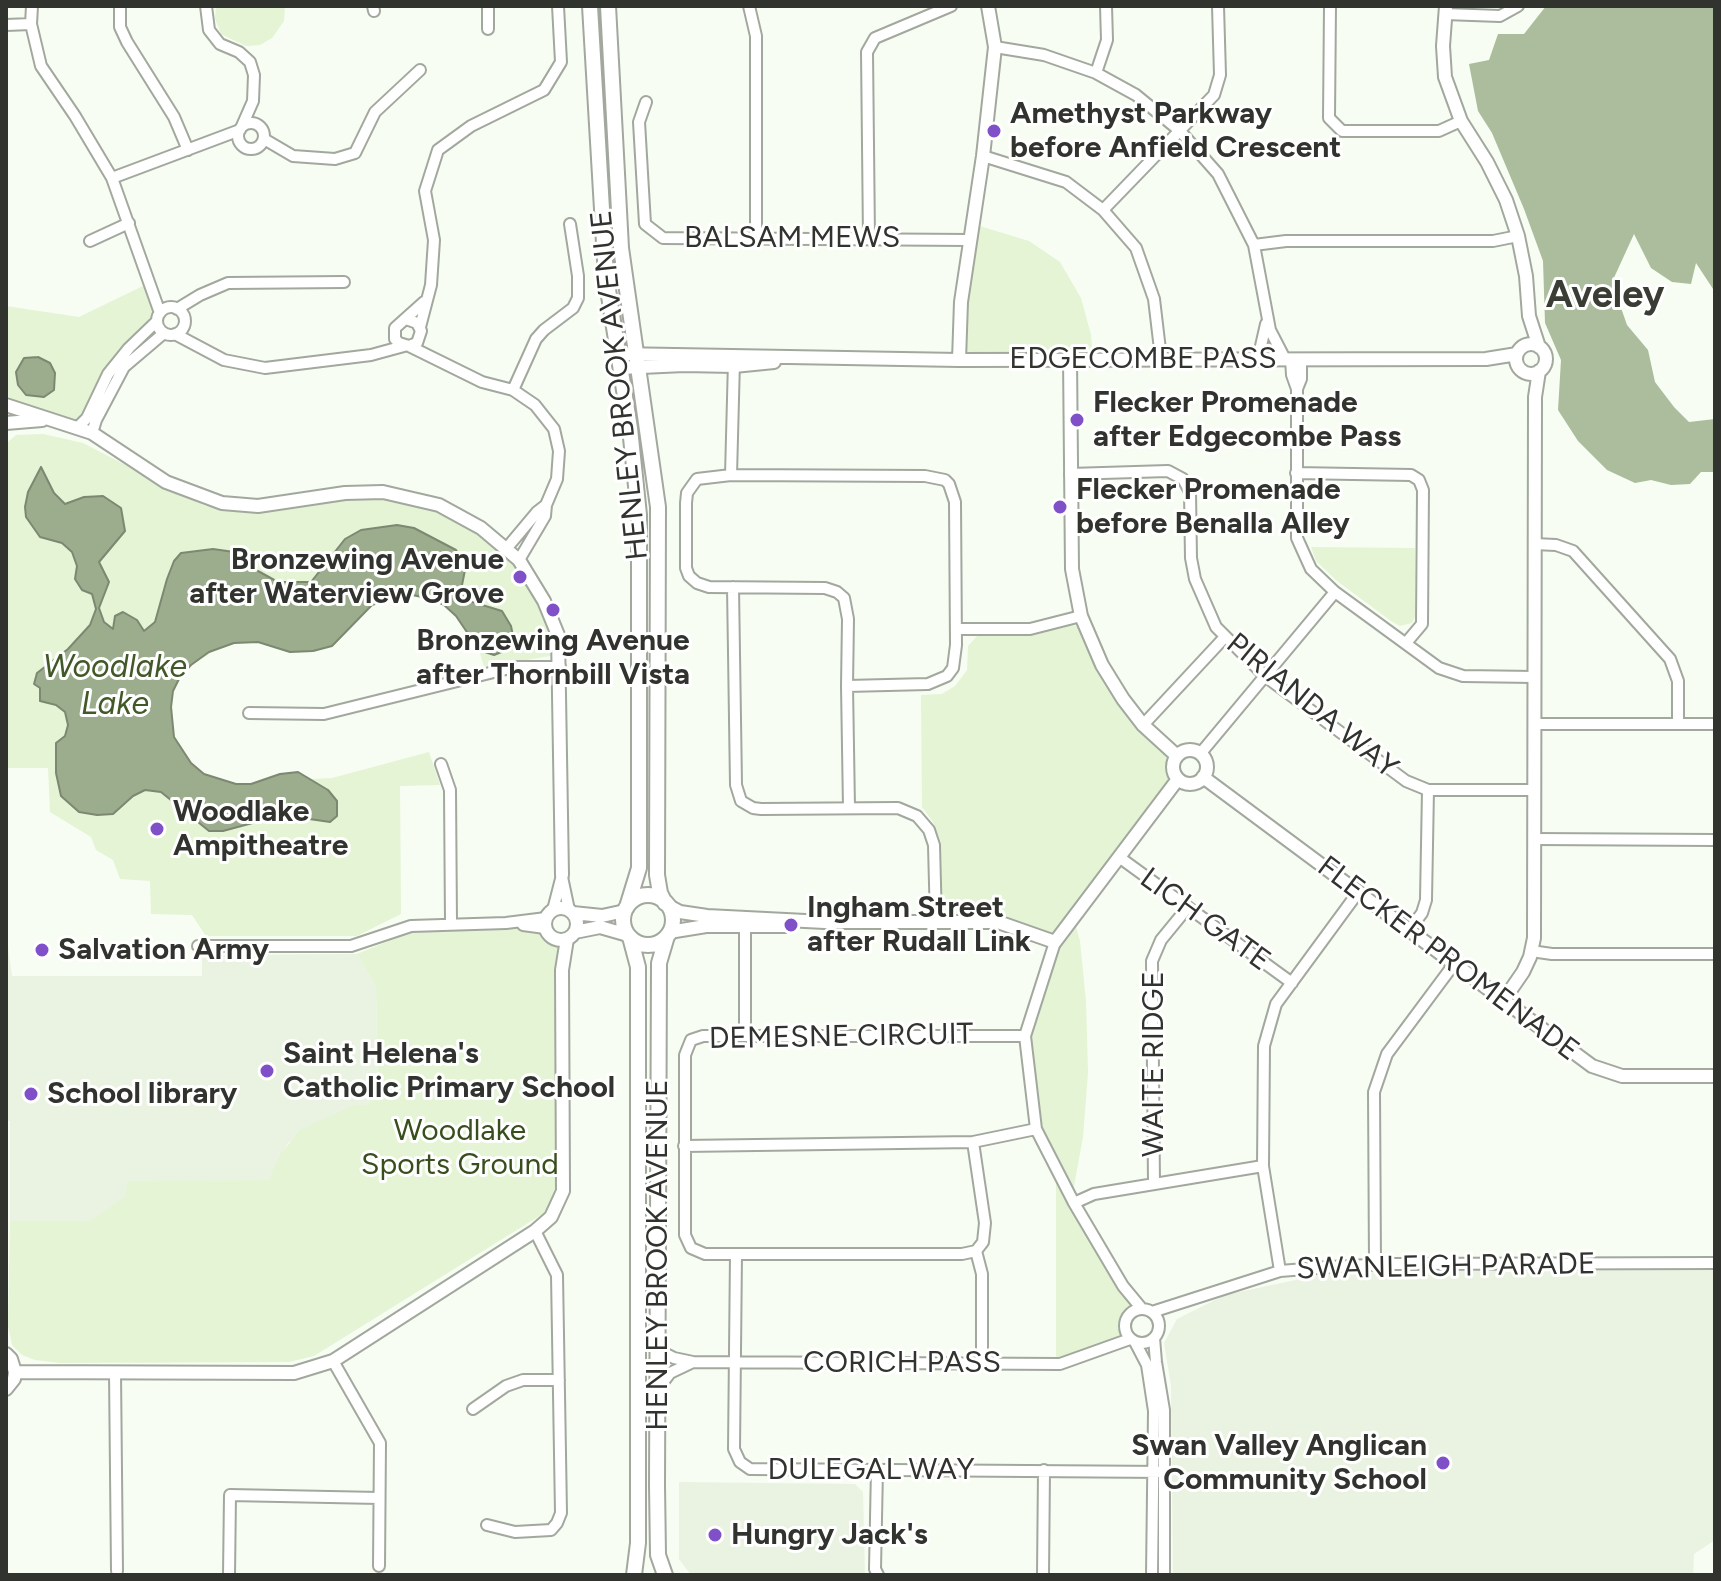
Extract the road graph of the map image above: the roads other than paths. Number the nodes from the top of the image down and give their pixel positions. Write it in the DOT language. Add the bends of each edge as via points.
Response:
graph roads {
  1 [pos="32,6"];
  2 [pos="120,6"];
  3 [pos="206,6"];
  4 [pos="488,6"];
  5 [pos="558,6"];
  6 [pos="590,6"];
  7 [pos="608,6"];
  8 [pos="749,6"];
  9 [pos="951,6"];
  10 [pos="988,6"];
  11 [pos="1106,6"];
  12 [pos="1218,6"];
  13 [pos="1330,6"];
  14 [pos="1518,6"];
  15 [pos="1445,10"];
  16 [pos="31,24"];
  17 [pos="6,25"];
  18 [pos="488,29"];
  19 [pos="995,47"];
  20 [pos="420,70"];
  21 [pos="1096,73"];
  22 [pos="253,101"];
  23 [pos="646,102"];
  24 [pos="1461,121"];
  25 [pos="260,126"];
  26 [pos="1180,131"];
  27 [pos="240,132"];
  28 [pos="261,142"];
  29 [pos="188,150"];
  30 [pos="983,156"];
  31 [pos="112,178"];
  32 [pos="1103,210"];
  33 [pos="129,223"];
  34 [pos="570,224"];
  35 [pos="1518,236"];
  36 [pos="756,238"];
  37 [pos="869,238"];
  38 [pos="970,240"];
  39 [pos="90,241"];
  40 [pos="1254,245"];
  41 [pos="344,282"];
  42 [pos="151,285"];
  43 [pos="200,295"];
  44 [pos="426,301"];
  45 [pos="176,309"];
  46 [pos="1267,314"];
  47 [pos="1529,316"];
  48 [pos="159,317"];
  49 [pos="406,319"];
  50 [pos="184,323"];
  51 [pos="421,331"];
  52 [pos="394,333"];
  53 [pos="169,334"];
  54 [pos="197,346"];
  55 [pos="406,346"];
  56 [pos="1539,347"];
  57 [pos="371,355"];
  58 [pos="1070,358"];
  59 [pos="1161,358"];
  60 [pos="1258,359"];
  61 [pos="1292,359"];
  62 [pos="438,360"];
  63 [pos="639,360"];
  64 [pos="735,360"];
  65 [pos="959,360"];
  66 [pos="619,361"];
  67 [pos="1525,362"];
  68 [pos="513,390"];
  69 [pos="6,405"];
  70 [pos="6,412"];
  71 [pos="53,419"];
  72 [pos="6,421"];
  73 [pos="77,428"];
  74 [pos="92,433"];
  75 [pos="1296,473"];
  76 [pos="1070,474"];
  77 [pos="731,475"];
  78 [pos="546,505"];
  79 [pos="1534,544"];
  80 [pos="506,549"];
  81 [pos="519,560"];
  82 [pos="733,587"];
  83 [pos="1335,592"];
  84 [pos="1081,616"];
  85 [pos="956,629"];
  86 [pos="1224,638"];
  87 [pos="1406,643"];
  88 [pos="560,667"];
  89 [pos="1266,677"];
  90 [pos="1534,677"];
  91 [pos="847,686"];
  92 [pos="249,713"];
  93 [pos="1534,724"];
  94 [pos="1678,724"];
  95 [pos="1715,724"];
  96 [pos="1143,725"];
  97 [pos="1200,754"];
  98 [pos="1177,756"];
  99 [pos="441,764"];
  100 [pos="1203,777"];
  101 [pos="1178,779"];
  102 [pos="1428,790"];
  103 [pos="1534,790"];
  104 [pos="849,808"];
  105 [pos="1534,839"];
  106 [pos="1715,840"];
  107 [pos="1119,857"];
  108 [pos="562,875"];
  109 [pos="1359,891"];
  110 [pos="666,904"];
  111 [pos="1188,907"];
  112 [pos="626,909"];
  113 [pos="571,912"];
  114 [pos="548,919"];
  115 [pos="745,922"];
  116 [pos="936,922"];
  117 [pos="451,923"];
  118 [pos="1410,929"];
  119 [pos="668,934"];
  120 [pos="629,936"];
  121 [pos="566,937"];
  122 [pos="1055,942"];
  123 [pos="198,946"];
  124 [pos="1531,951"];
  125 [pos="1715,954"];
  126 [pos="1454,964"];
  127 [pos="1292,983"];
  128 [pos="1503,1001"];
  129 [pos="745,1036"];
  130 [pos="1025,1036"];
  131 [pos="1715,1076"];
  132 [pos="1036,1129"];
  133 [pos="973,1142"];
  134 [pos="684,1146"];
  135 [pos="1263,1166"];
  136 [pos="1154,1184"];
  137 [pos="1074,1203"];
  138 [pos="535,1231"];
  139 [pos="976,1251"];
  140 [pos="736,1254"];
  141 [pos="1715,1263"];
  142 [pos="1375,1264"];
  143 [pos="1280,1271"];
  144 [pos="1123,1286"];
  145 [pos="1181,1304"];
  146 [pos="1147,1311"];
  147 [pos="1125,1323"];
  148 [pos="1157,1334"];
  149 [pos="1132,1341"];
  150 [pos="1107,1345"];
  151 [pos="658,1350"];
  152 [pos="6,1354"];
  153 [pos="333,1361"];
  154 [pos="693,1362"];
  155 [pos="734,1362"];
  156 [pos="982,1364"];
  157 [pos="15,1372"];
  158 [pos="115,1372"];
  159 [pos="559,1380"];
  160 [pos="6,1389"];
  161 [pos="658,1389"];
  162 [pos="473,1409"];
  163 [pos="877,1469"];
  164 [pos="1044,1470"];
  165 [pos="1160,1472"];
  166 [pos="379,1498"];
  167 [pos="487,1525"];
  168 [pos="379,1566"];
  169 [pos="117,1571"];
  170 [pos="229,1575"];
  171 [pos="634,1575"];
  172 [pos="665,1575"];
  173 [pos="878,1575"];
  174 [pos="1043,1575"];
  175 [pos="1152,1575"];
  176 [pos="1164,1575"];
  1 -- 16 [label="street"];
  2 -- 29 [label="street" via="120,27 127,42 174,117"];
  3 -- 22 [label="street" via="209,30 220,44 250,62"];
  4 -- 18 [label="street"];
  5 -- 44 [label="street" via="561,62 544,90 471,126 438,150 425,191 434,240"];
  6 -- 66 [label="main road, HENLEY BROOK AVENUE" via="602,240"];
  7 -- 63 [label="main road, HENLEY BROOK AVENUE" via="621,248"];
  8 -- 36 [label="street" via="756,36"];
  9 -- 37 [label="street" via="875,38 867,52"];
  10 -- 19 [label="street"];
  11 -- 21 [label="street" via="1107,40"];
  12 -- 26 [label="street" via="1220,75 1214,95"];
  13 -- 24 [label="street" via="1329,118 1342,131 1439,131"];
  14 -- 15 [label="street" via="1500,16"];
  15 -- 24 [label="street" via="1445,77"];
  16 -- 17 [label="street"];
  16 -- 31 [label="street" via="41,66"];
  19 -- 21 [label="street" via="1044,55"];
  19 -- 30 [label="street"];
  20 -- 28 [label="street" via="375,112 355,153 335,159 293,156"];
  21 -- 26 [label="street" via="1136,95"];
  22 -- 25 [label="street"];
  22 -- 27 [label="street"];
  23 -- 36 [label="street, BALSAM MEWS" via="639,122 645,224 663,238"];
  24 -- 35 [label="street" via="1506,200"];
  25 -- 27 [label="street" via="251,123"];
  25 -- 28 [label="street"];
  26 -- 32 [label="street"];
  26 -- 40 [label="street" via="1218,174"];
  27 -- 28 [label="street" via="246,147"];
  27 -- 29 [label="street"];
  29 -- 31 [label="street"];
  30 -- 32 [label="street" via="1066,182"];
  30 -- 38 [label="street"];
  31 -- 33 [label="street"];
  32 -- 59 [label="street" via="1136,248 1154,299"];
  33 -- 39 [label="street"];
  33 -- 42 [label="street"];
  34 -- 68 [label="street" via="578,298 536,339"];
  35 -- 40 [label="street" via="1493,241"];
  35 -- 47 [label="street"];
  36 -- 37 [label="street, BALSAM MEWS"];
  37 -- 38 [label="street, BALSAM MEWS"];
  38 -- 65 [label="street"];
  40 -- 46 [label="street"];
  41 -- 43 [label="street" via="228,283"];
  42 -- 45 [label="street"];
  42 -- 48 [label="street"];
  43 -- 45 [label="street"];
  43 -- 50 [label="street"];
  44 -- 49 [label="street"];
  44 -- 51 [label="street"];
  45 -- 48 [label="street" via="166,309"];
  45 -- 50 [label="street"];
  46 -- 60 [label="street"];
  46 -- 61 [label="street" via="1275,344"];
  47 -- 56 [label="street"];
  47 -- 67 [label="street"];
  48 -- 53 [label="street"];
  48 -- 73 [label="street" via="108,374"];
  49 -- 51 [label="street"];
  49 -- 52 [label="street"];
  50 -- 53 [label="street"];
  50 -- 54 [label="street"];
  51 -- 55 [label="street" via="417,343"];
  51 -- 62 [label="street"];
  52 -- 55 [label="street"];
  52 -- 57 [label="street"];
  53 -- 54 [label="street"];
  53 -- 74 [label="street" via="124,367"];
  54 -- 57 [label="street" via="224,360 265,368"];
  55 -- 57 [label="street"];
  55 -- 62 [label="street"];
  56 -- 67 [label="street, EDGECOMBE PASS" via="1532,344"];
  56 -- 67 [label="street" via="1546,359"];
  58 -- 59 [label="street, EDGECOMBE PASS"];
  58 -- 65 [label="street, EDGECOMBE PASS"];
  58 -- 76 [label="street"];
  59 -- 60 [label="street, EDGECOMBE PASS"];
  60 -- 61 [label="street, EDGECOMBE PASS"];
  61 -- 67 [label="street, EDGECOMBE PASS"];
  61 -- 75 [label="street" via="1301,379"];
  62 -- 68 [label="street" via="482,382"];
  63 -- 64 [label="street, EDGECOMBE PASS"];
  63 -- 66 [label="street, EDGECOMBE PASS"];
  63 -- 110 [label="main road, HENLEY BROOK AVENUE" via="658,507 657,875"];
  64 -- 65 [label="street, EDGECOMBE PASS"];
  64 -- 77 [label="street"];
  66 -- 112 [label="main road, HENLEY BROOK AVENUE" via="635,461 640,571 639,868"];
  67 -- 79 [label="street" via="1535,397"];
  68 -- 78 [label="street" via="535,405 554,429 557,479"];
  69 -- 71 [label="street"];
  70 -- 72 [label="street"];
  71 -- 72 [label="street"];
  71 -- 73 [label="street"];
  73 -- 74 [label="street"];
  74 -- 80 [label="street" via="166,482 222,503 258,506 383,492 439,505"];
  75 -- 83 [label="street" via="1297,538 1311,569"];
  75 -- 87 [label="street" via="1411,475 1419,480 1422,624"];
  76 -- 84 [label="street" via="1072,569"];
  76 -- 86 [label="street, PIRIANDA WAY" via="1168,471 1183,479 1190,492 1195,579"];
  77 -- 82 [label="street" via="697,479 687,493 686,568 697,583"];
  77 -- 85 [label="street" via="945,480 955,502"];
  78 -- 80 [label="street"];
  78 -- 81 [label="street"];
  79 -- 90 [label="street"];
  79 -- 94 [label="street" via="1573,551 1670,659 1678,681"];
  80 -- 81 [label="street"];
  81 -- 88 [label="street" via="558,635"];
  82 -- 91 [label="street" via="808,587 844,598"];
  82 -- 104 [label="street" via="738,796 753,808"];
  83 -- 87 [label="street"];
  83 -- 89 [label="street"];
  84 -- 85 [label="street" via="1030,629"];
  84 -- 96 [label="street" via="1102,665"];
  85 -- 91 [label="street" via="953,668 940,680"];
  86 -- 89 [label="street, PIRIANDA WAY"];
  86 -- 96 [label="street"];
  87 -- 90 [label="street" via="1439,668 1463,676"];
  88 -- 92 [label="street" via="514,667 324,714"];
  88 -- 108 [label="street"];
  89 -- 97 [label="street"];
  89 -- 102 [label="street, PIRIANDA WAY" via="1406,781"];
  90 -- 93 [label="street"];
  91 -- 104 [label="street"];
  93 -- 94 [label="street"];
  93 -- 103 [label="street"];
  94 -- 95 [label="street"];
  96 -- 98 [label="street"];
  97 -- 98 [label="street" via="1191,750"];
  97 -- 100 [label="street" via="1206,762"];
  98 -- 101 [label="street" via="1173,765"];
  99 -- 117 [label="street" via="450,790"];
  100 -- 101 [label="street" via="1194,783"];
  100 -- 109 [label="street, FLECKER PROMENADE"];
  101 -- 107 [label="street"];
  102 -- 103 [label="street, PIRIANDA WAY"];
  102 -- 118 [label="street" via="1426,900"];
  103 -- 105 [label="street"];
  104 -- 116 [label="street" via="898,808 917,816 929,830"];
  105 -- 106 [label="street"];
  105 -- 124 [label="street"];
  107 -- 111 [label="street, LICH GATE"];
  107 -- 122 [label="street"];
  108 -- 113 [label="street"];
  108 -- 114 [label="street"];
  109 -- 118 [label="street, FLECKER PROMENADE"];
  109 -- 127 [label="street"];
  110 -- 112 [label="main road" via="645,896"];
  110 -- 115 [label="street" via="680,912"];
  110 -- 119 [label="main road" via="672,918"];
  111 -- 127 [label="street, LICH GATE"];
  111 -- 136 [label="street, WAITE RIDGE" via="1161,940 1152,961"];
  112 -- 113 [label="street" via="602,916"];
  112 -- 120 [label="main road" via="623,922"];
  113 -- 114 [label="street" via="558,908"];
  113 -- 121 [label="street" via="577,922"];
  114 -- 117 [label="street"];
  114 -- 121 [label="street"];
  115 -- 116 [label="street"];
  115 -- 119 [label="street"];
  115 -- 129 [label="street"];
  116 -- 122 [label="street" via="998,922"];
  117 -- 123 [label="street" via="411,926 351,946"];
  118 -- 126 [label="street, FLECKER PROMENADE"];
  119 -- 120 [label="main road" via="645,945"];
  119 -- 151 [label="main road, HENLEY BROOK AVENUE" via="659,963"];
  120 -- 121 [label="street" via="600,927"];
  120 -- 171 [label="main road, HENLEY BROOK AVENUE" via="638,967"];
  121 -- 138 [label="street" via="563,1191 551,1217"];
  122 -- 130 [label="street"];
  124 -- 125 [label="street"];
  124 -- 128 [label="street"];
  126 -- 128 [label="street, FLECKER PROMENADE"];
  126 -- 142 [label="street" via="1387,1054 1374,1092"];
  127 -- 135 [label="street" via="1276,1004 1264,1046"];
  128 -- 131 [label="street, FLECKER PROMENADE" via="1592,1066 1622,1076"];
  129 -- 130 [label="street, DEMESNE CIRCUIT"];
  129 -- 134 [label="street, DEMESNE CIRCUIT" via="691,1040 685,1055"];
  130 -- 132 [label="street"];
  132 -- 133 [label="street"];
  132 -- 137 [label="street"];
  133 -- 134 [label="street"];
  133 -- 139 [label="street" via="985,1223"];
  134 -- 140 [label="street, DEMESNE CIRCUIT" via="685,1235 691,1248 705,1254"];
  135 -- 136 [label="street"];
  135 -- 143 [label="street"];
  136 -- 137 [label="street" via="1094,1194"];
  137 -- 144 [label="street"];
  138 -- 153 [label="street"];
  138 -- 159 [label="street" via="557,1275"];
  139 -- 140 [label="street, DEMESNE CIRCUIT"];
  139 -- 156 [label="street" via="982,1274"];
  140 -- 155 [label="street, DULEGAL WAY"];
  141 -- 142 [label="street, SWANLEIGH PARADE"];
  142 -- 143 [label="street, SWANLEIGH PARADE"];
  143 -- 145 [label="street, SWANLEIGH PARADE"];
  144 -- 146 [label="street"];
  144 -- 147 [label="street"];
  145 -- 146 [label="street, SWANLEIGH PARADE"];
  145 -- 148 [label="street"];
  146 -- 147 [label="street" via="1133,1311"];
  146 -- 148 [label="street" via="1158,1320"];
  147 -- 149 [label="street"];
  147 -- 150 [label="street, CORICH PASS"];
  148 -- 149 [label="street" via="1145,1343"];
  148 -- 165 [label="street" via="1164,1410"];
  149 -- 150 [label="street, CORICH PASS"];
  149 -- 165 [label="street" via="1147,1365"];
  150 -- 156 [label="street, CORICH PASS" via="1060,1364"];
  151 -- 154 [label="street, CORICH PASS"];
  151 -- 161 [label="main road, HENLEY BROOK AVENUE"];
  152 -- 157 [label="street"];
  153 -- 158 [label="street" via="294,1373"];
  153 -- 166 [label="street" via="380,1443"];
  154 -- 155 [label="street, CORICH PASS"];
  154 -- 161 [label="street" via="670,1373"];
  155 -- 156 [label="street, CORICH PASS"];
  155 -- 163 [label="street, DULEGAL WAY" via="734,1449 740,1462 750,1469"];
  157 -- 158 [label="street"];
  157 -- 160 [label="street"];
  158 -- 169 [label="street"];
  159 -- 162 [label="street" via="523,1380"];
  159 -- 167 [label="street" via="557,1523 551,1530 515,1532"];
  161 -- 172 [label="main road, HENLEY BROOK AVENUE" via="657,1548"];
  163 -- 164 [label="street, DULEGAL WAY"];
  163 -- 173 [label="street"];
  164 -- 165 [label="street, DULEGAL WAY"];
  164 -- 174 [label="street"];
  165 -- 175 [label="street"];
  165 -- 176 [label="street"];
  166 -- 168 [label="street"];
  166 -- 170 [label="street" via="230,1495"];
}
